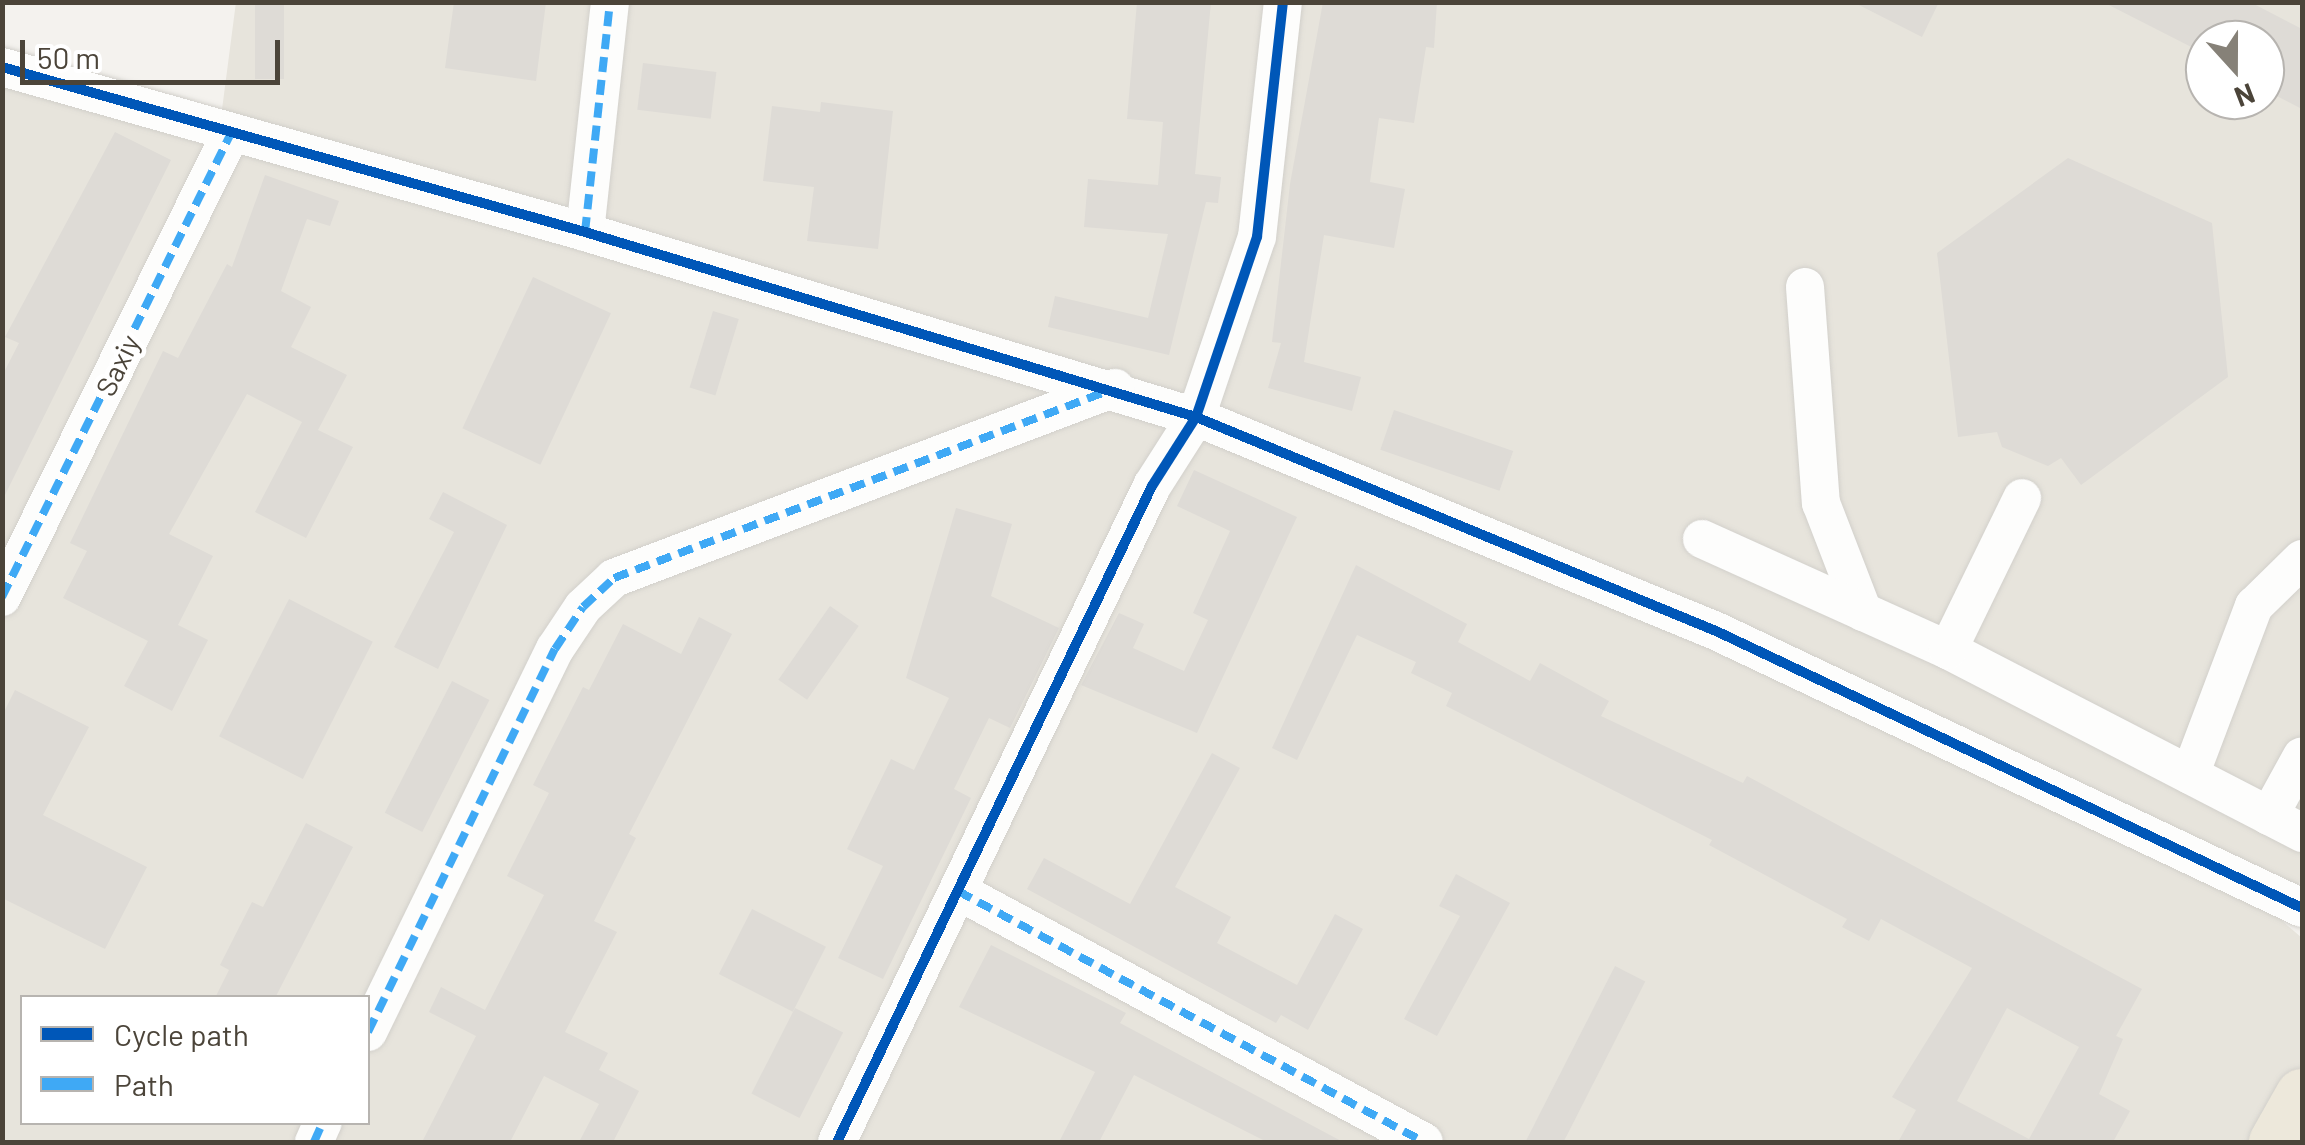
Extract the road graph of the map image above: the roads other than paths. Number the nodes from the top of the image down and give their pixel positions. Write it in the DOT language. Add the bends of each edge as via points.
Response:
graph roads {
  1 [pos="610,2"];
  2 [pos="1284,2"];
  3 [pos="2,66"];
  4 [pos="231,133"];
  5 [pos="585,232"];
  6 [pos="1805,287"];
  7 [pos="1115,388"];
  8 [pos="1196,417"];
  9 [pos="2022,498"];
  10 [pos="1702,539"];
  11 [pos="2302,559"];
  12 [pos="2,597"];
  13 [pos="1864,612"];
  14 [pos="1948,650"];
  15 [pos="2302,756"];
  16 [pos="2190,775"];
  17 [pos="2286,824"];
  18 [pos="958,891"];
  19 [pos="2302,908"];
  20 [pos="370,1028"];
  21 [pos="2302,1096"];
  22 [pos="837,1142"];
  23 [pos="1424,1142"];
  24 [pos="2276,1142"];
  1 -- 5 [label="street"];
  2 -- 8 [label="street" via="1257,238"];
  3 -- 4 [label="street"];
  4 -- 5 [label="street"];
  4 -- 12 [label="street, Saxiy"];
  5 -- 7 [label="street"];
  6 -- 13 [label="street" via="1821,503"];
  7 -- 8 [label="street"];
  7 -- 20 [label="street" via="614,578 555,649"];
  8 -- 18 [label="street" via="1152,486"];
  8 -- 19 [label="street" via="1716,630"];
  9 -- 14 [label="street"];
  10 -- 13 [label="street"];
  11 -- 16 [label="street" via="2254,606"];
  13 -- 14 [label="street"];
  14 -- 16 [label="street"];
  15 -- 17 [label="street"];
  16 -- 17 [label="street"];
  18 -- 22 [label="street"];
  18 -- 23 [label="street"];
  21 -- 24 [label="highway"];
}
